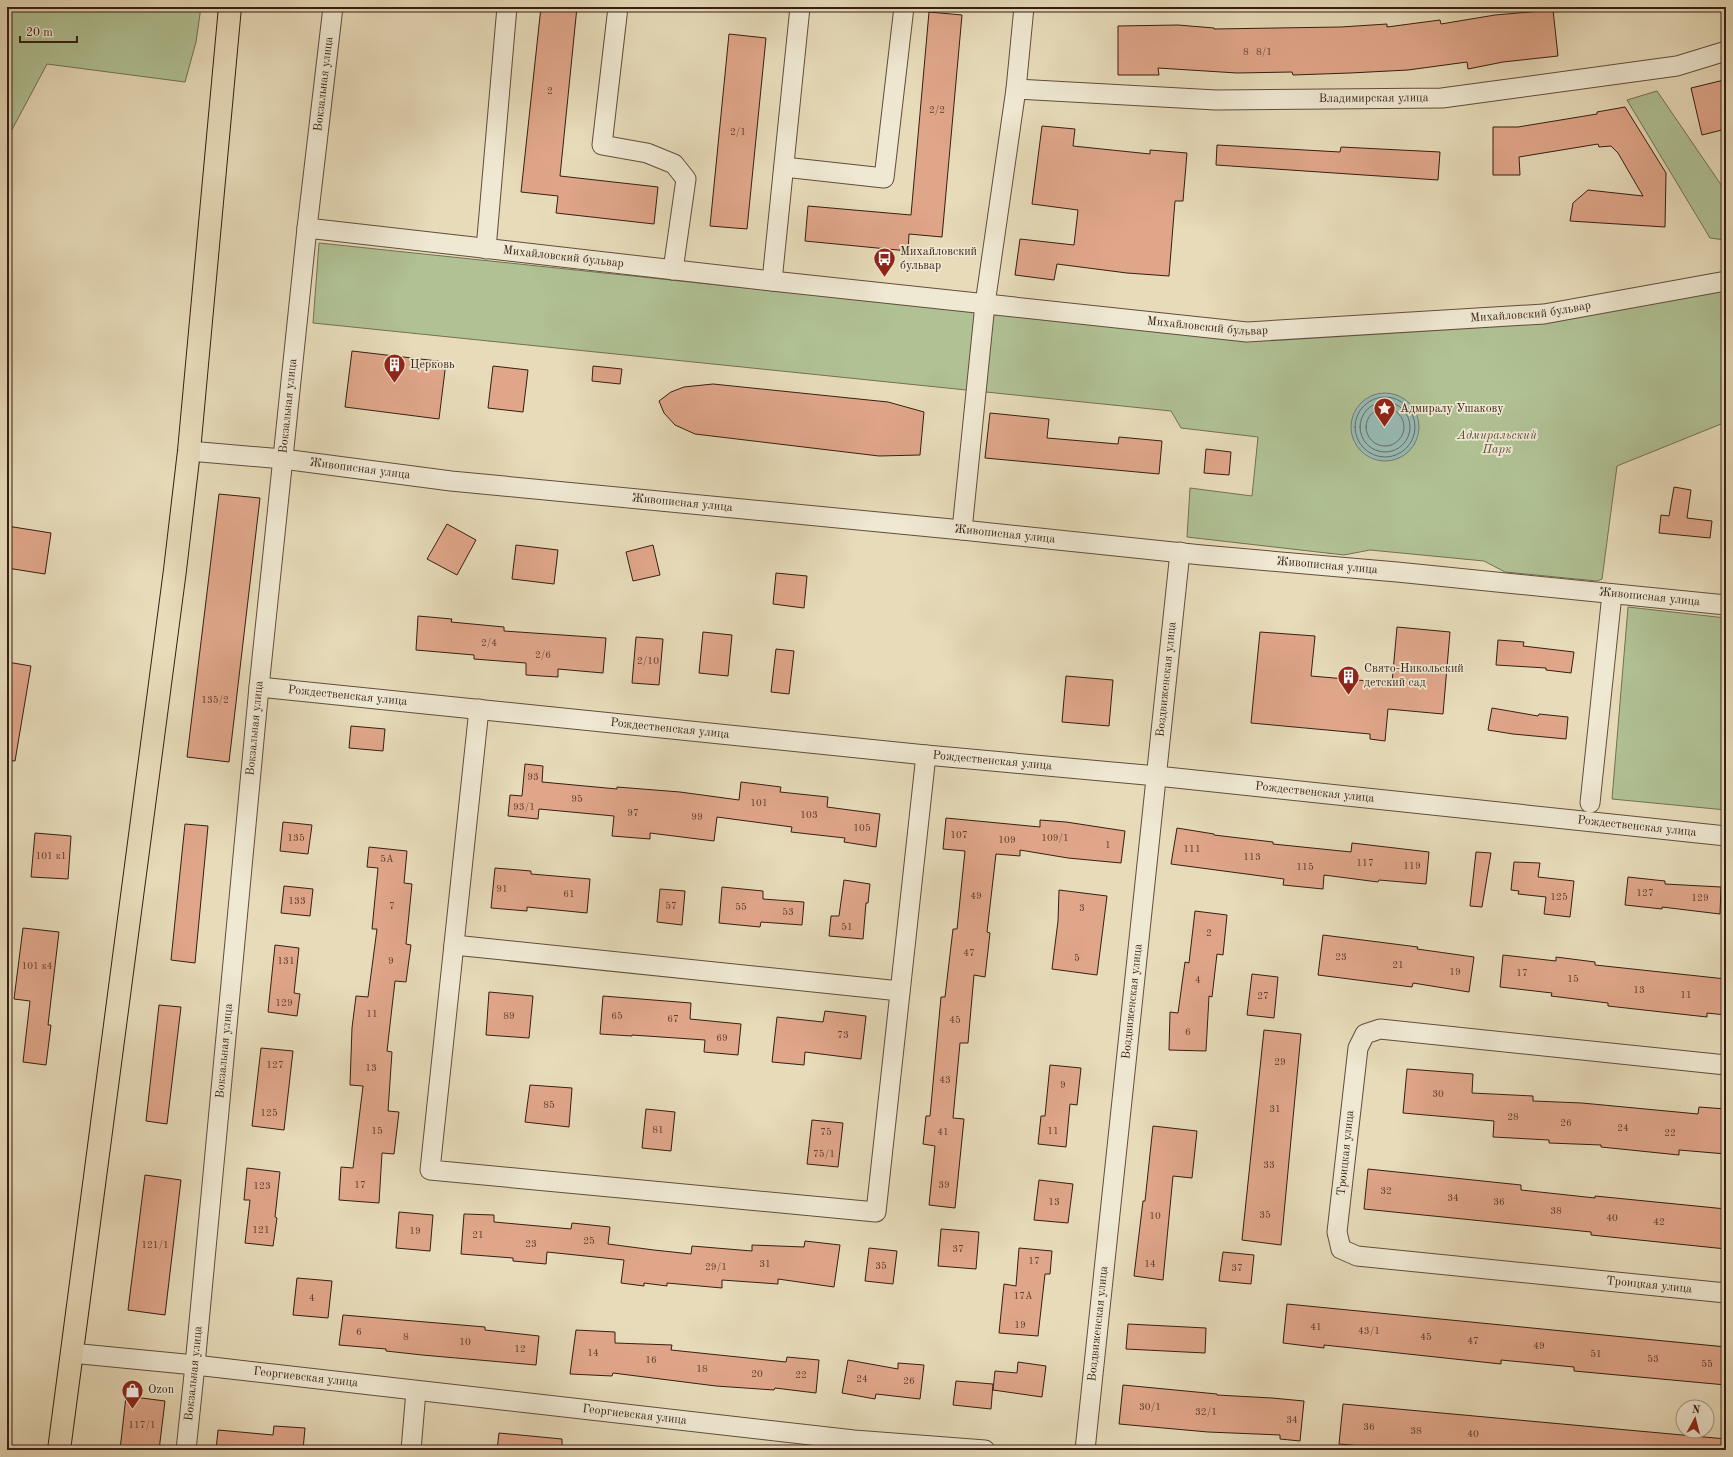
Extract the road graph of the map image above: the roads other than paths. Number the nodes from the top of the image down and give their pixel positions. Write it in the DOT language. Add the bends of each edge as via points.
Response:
graph roads {
  1 [pos="333,7"];
  2 [pos="507,7"];
  3 [pos="618,7"];
  4 [pos="800,7"];
  5 [pos="904,7"];
  6 [pos="1024,7"];
  7 [pos="230,10"];
  8 [pos="1726,51"];
  9 [pos="1016,89"];
  10 [pos="784,167"];
  11 [pos="307,228"];
  12 [pos="486,249"];
  13 [pos="673,270"];
  14 [pos="772,281"];
  15 [pos="1726,281"];
  16 [pos="985,304"];
  17 [pos="189,451"];
  18 [pos="283,459"];
  19 [pos="962,530"];
  20 [pos="1180,552"];
  21 [pos="1612,594"];
  22 [pos="1726,605"];
  23 [pos="259,687"];
  24 [pos="479,709"];
  25 [pos="926,755"];
  26 [pos="1157,776"];
  27 [pos="1590,802"];
  28 [pos="1726,836"];
  29 [pos="454,945"];
  30 [pos="900,991"];
  31 [pos="1726,1065"];
  32 [pos="1726,1293"];
  33 [pos="71,1353"];
  34 [pos="195,1365"];
  35 [pos="416,1391"];
  36 [pos="853,1445"];
  37 [pos="59,1450"];
  38 [pos="186,1450"];
  39 [pos="411,1450"];
  40 [pos="985,1450"];
  41 [pos="1085,1450"];
  1 -- 11 [label="street, Вокзальная улица"];
  2 -- 12 [label="street"];
  3 -- 13 [label="street" via="602,145 647,153 674,164 686,179"];
  4 -- 10 [label="street"];
  5 -- 10 [label="street" via="884,178"];
  6 -- 9 [label="street"];
  7 -- 17 [label="main road"];
  8 -- 9 [label="street, Владимирская улица" via="1677,66 1442,98 1216,100"];
  9 -- 16 [label="street"];
  10 -- 14 [label="street"];
  11 -- 12 [label="street, Михайловский бульвар"];
  11 -- 18 [label="street, Вокзальная улица"];
  12 -- 13 [label="street, Михайловский бульвар"];
  13 -- 14 [label="street, Михайловский бульвар"];
  14 -- 16 [label="street, Михайловский бульвар"];
  15 -- 16 [label="street, Михайловский бульвар" via="1544,314 1247,332"];
  16 -- 19 [label="street"];
  17 -- 18 [label="street, Живописная улица"];
  17 -- 33 [label="main road"];
  18 -- 19 [label="street, Живописная улица" via="451,481"];
  18 -- 23 [label="street, Вокзальная улица"];
  19 -- 20 [label="street, Живописная улица"];
  20 -- 21 [label="street, Живописная улица"];
  20 -- 26 [label="street, Воздвиженская улица"];
  21 -- 22 [label="street, Живописная улица"];
  21 -- 27 [label="street"];
  23 -- 24 [label="street, Рождественская улица"];
  23 -- 34 [label="street, Вокзальная улица"];
  24 -- 25 [label="street, Рождественская улица"];
  24 -- 29 [label="street"];
  25 -- 26 [label="street, Рождественская улица"];
  25 -- 30 [label="street"];
  26 -- 28 [label="street, Рождественская улица"];
  26 -- 41 [label="street, Воздвиженская улица"];
  29 -- 30 [label="street"];
  29 -- 30 [label="street" via="430,1170 876,1212"];
  31 -- 32 [label="street, Троицкая улица" via="1380,1029 1365,1034 1358,1048 1337,1232 1341,1249 1358,1256"];
  33 -- 34 [label="street, Георгиевская улица"];
  33 -- 37 [label="main road"];
  34 -- 35 [label="street, Георгиевская улица"];
  34 -- 38 [label="street, Вокзальная улица"];
  35 -- 36 [label="street, Георгиевская улица"];
  35 -- 39 [label="street"];
  36 -- 40 [label="street, Георгиевская улица"];
}
